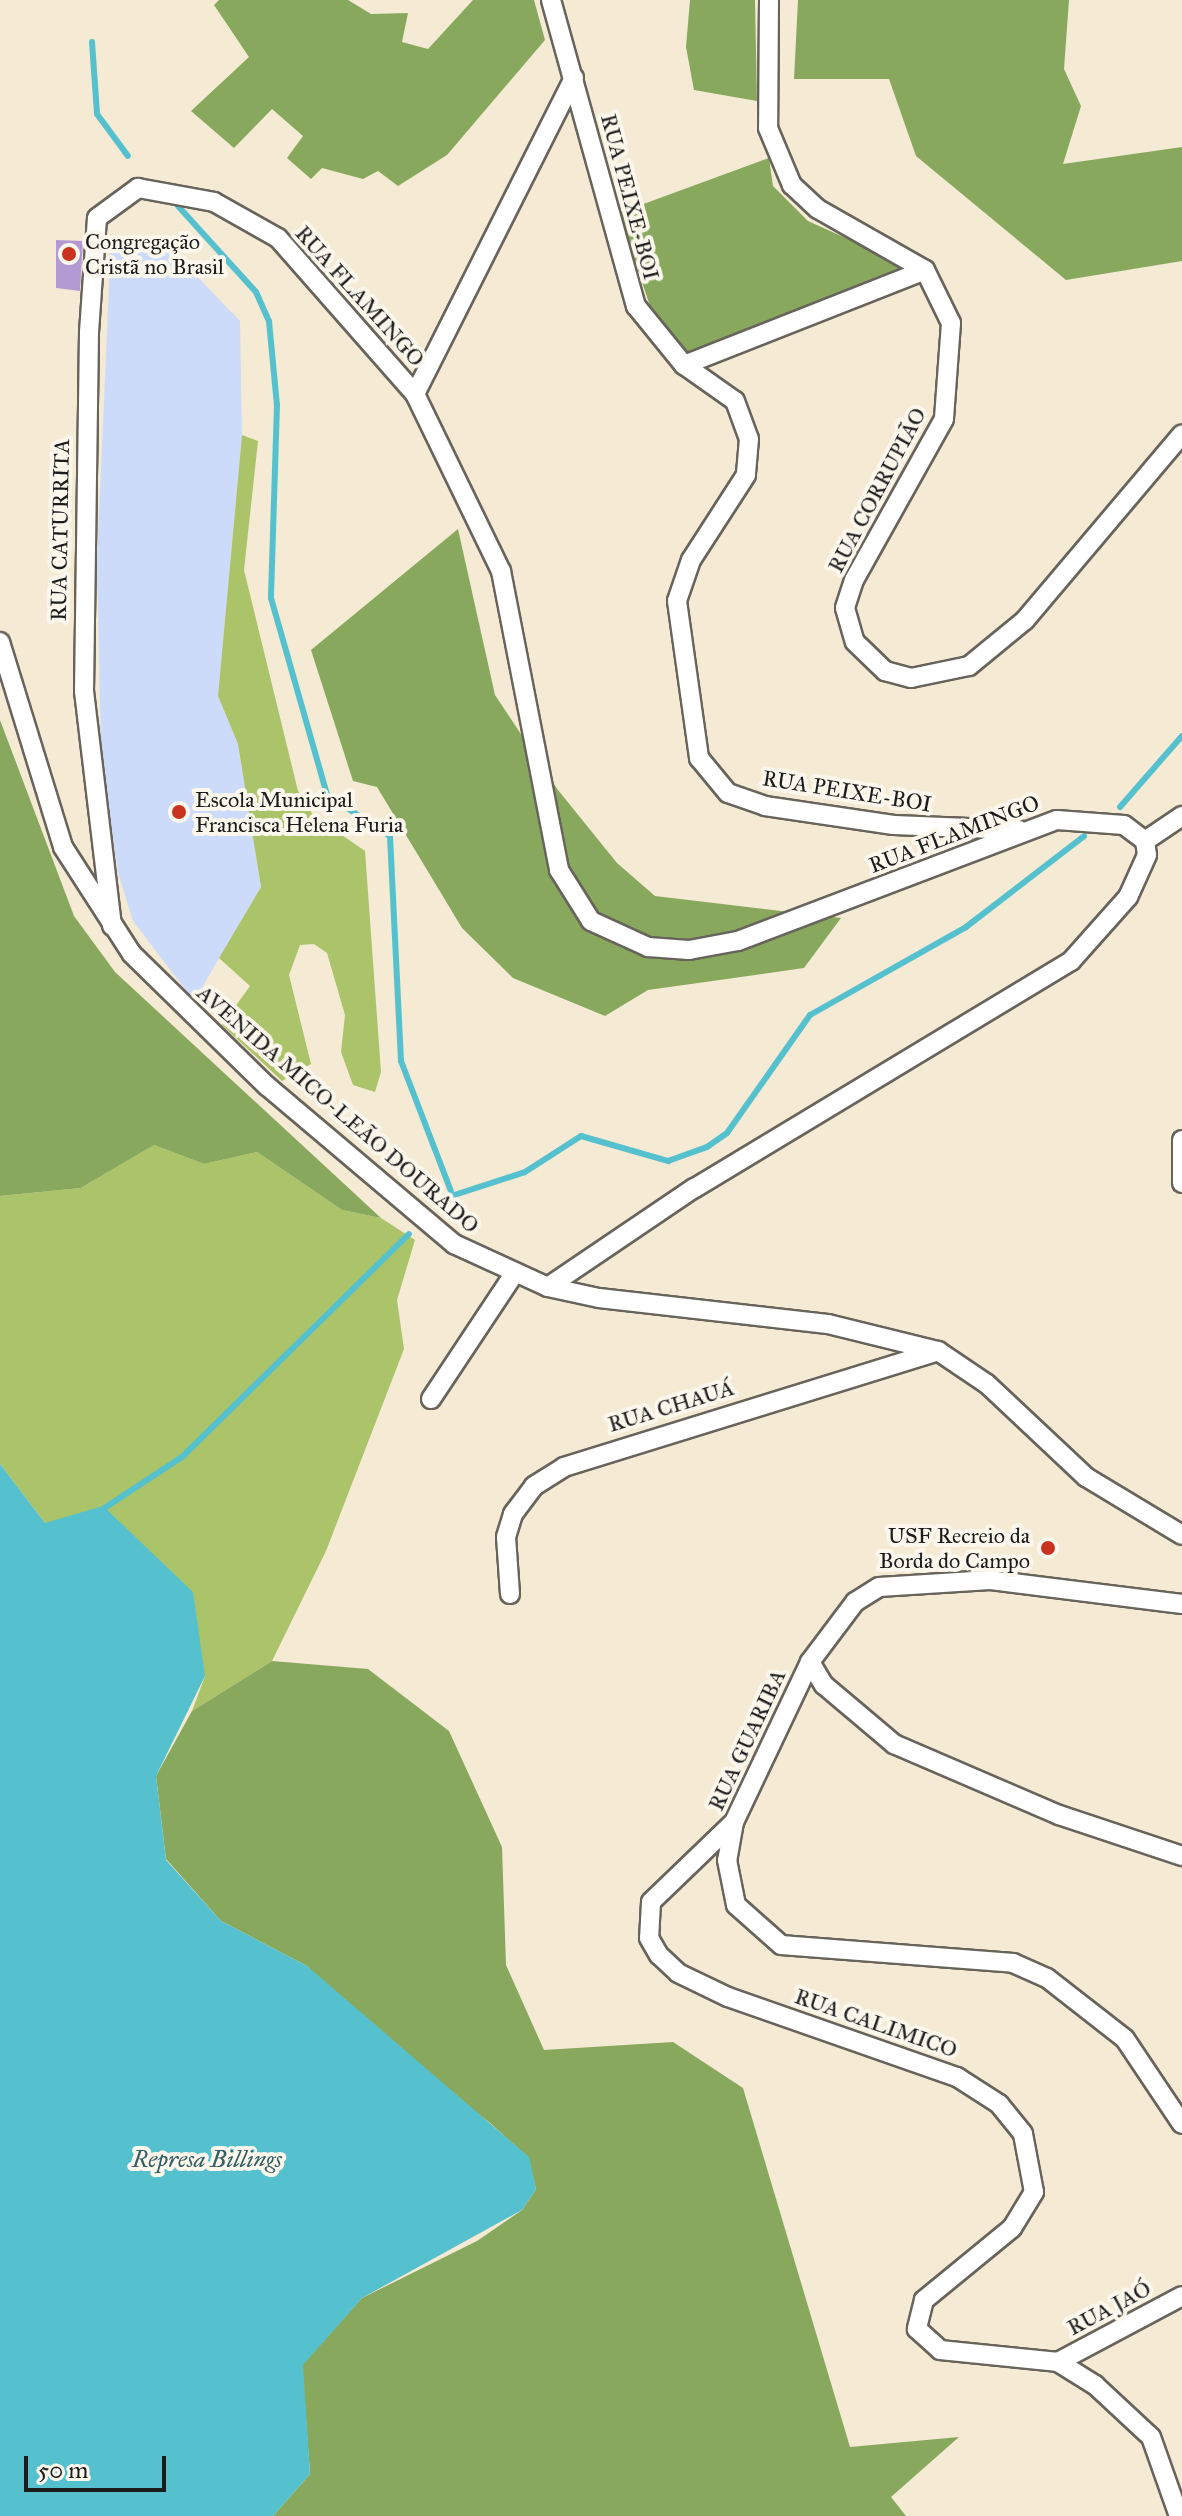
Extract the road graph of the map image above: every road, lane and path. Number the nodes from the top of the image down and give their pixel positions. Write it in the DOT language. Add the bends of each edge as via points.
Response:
graph roads {
  1 [pos="551,0"];
  2 [pos="769,0"];
  3 [pos="574,78"];
  4 [pos="97,218"];
  5 [pos="925,270"];
  6 [pos="684,365"];
  7 [pos="415,394"];
  8 [pos="1182,434"];
  9 [pos="0,642"];
  10 [pos="1182,816"];
  11 [pos="1030,830"];
  12 [pos="1145,841"];
  13 [pos="100,842"];
  14 [pos="75,872"];
  15 [pos="112,926"];
  16 [pos="1182,1140"];
  17 [pos="1182,1183"];
  18 [pos="514,1274"];
  19 [pos="548,1287"];
  20 [pos="938,1351"];
  21 [pos="431,1399"];
  22 [pos="1182,1535"];
  23 [pos="510,1594"];
  24 [pos="1182,1604"];
  25 [pos="810,1662"];
  26 [pos="734,1822"];
  27 [pos="1182,1856"];
  28 [pos="1182,2124"];
  29 [pos="1182,2296"];
  30 [pos="1058,2362"];
  31 [pos="1179,2516"];
  1 -- 3 [label="street, RUA PEIXE-BOI"];
  2 -- 5 [label="street" via="768,128 792,185 818,209"];
  3 -- 6 [label="street, RUA PEIXE-BOI" via="636,306"];
  3 -- 7 [label="street, RUA FLAMINGO"];
  4 -- 7 [label="street, RUA FLAMINGO" via="124,192 148,187 242,213 278,238"];
  4 -- 13 [label="street, RUA CATURRITA" via="82,600"];
  5 -- 6 [label="street"];
  5 -- 8 [label="street, RUA CORRUPIÃO" via="951,323 944,419 845,608 855,642 885,671 934,678 996,647"];
  6 -- 11 [label="street, RUA PEIXE-BOI" via="735,401 749,439 746,475 691,560 677,601 691,730 712,780 765,806 840,818"];
  7 -- 11 [label="street, RUA FLAMINGO" via="501,571 559,870 591,921 648,947 689,950 738,941"];
  9 -- 14 [label="street, AVENIDA MICO-LEÃO DOURADO"];
  10 -- 12 [label="street"];
  11 -- 12 [label="street, RUA FLAMINGO" via="1057,820 1100,820 1124,825"];
  12 -- 19 [label="street" via="1147,855 1128,897 1071,961 694,1188"];
  13 -- 14 [label="street"];
  13 -- 15 [label="street, RUA CATURRITA"];
  14 -- 15 [label="street, AVENIDA MICO-LEÃO DOURADO"];
  15 -- 18 [label="street, AVENIDA MICO-LEÃO DOURADO" via="167,994 267,1086 436,1230"];
  16 -- 17 [label="street"];
  18 -- 19 [label="street, AVENIDA MICO-LEÃO DOURADO"];
  18 -- 21 [label="street"];
  19 -- 20 [label="street, AVENIDA MICO-LEÃO DOURADO" via="871,1331"];
  20 -- 22 [label="street, AVENIDA MICO-LEÃO DOURADO" via="987,1384 1086,1477"];
  20 -- 23 [label="street, RUA CHAUÁ" via="564,1467 534,1486 513,1514 506,1537"];
  24 -- 25 [label="street, RUA GUARIBA" via="990,1580 908,1580 855,1602"];
  25 -- 26 [label="street, RUA GUARIBA"];
  25 -- 27 [label="street" via="824,1685 894,1744 1059,1815"];
  26 -- 28 [label="street, RUA GUARIBA" via="727,1883 754,1927 781,1945 809,1951 1013,1963 1047,1978 1125,2039"];
  26 -- 30 [label="street, RUA CALIMICO" via="651,1902 649,1938 659,1955 678,1973 728,1997 957,2077 999,2104 1023,2134 1034,2165 1027,2211 924,2300 917,2329 940,2350"];
  29 -- 30 [label="street, RUA JAÓ"];
  30 -- 31 [label="street" via="1151,2437"];
}
